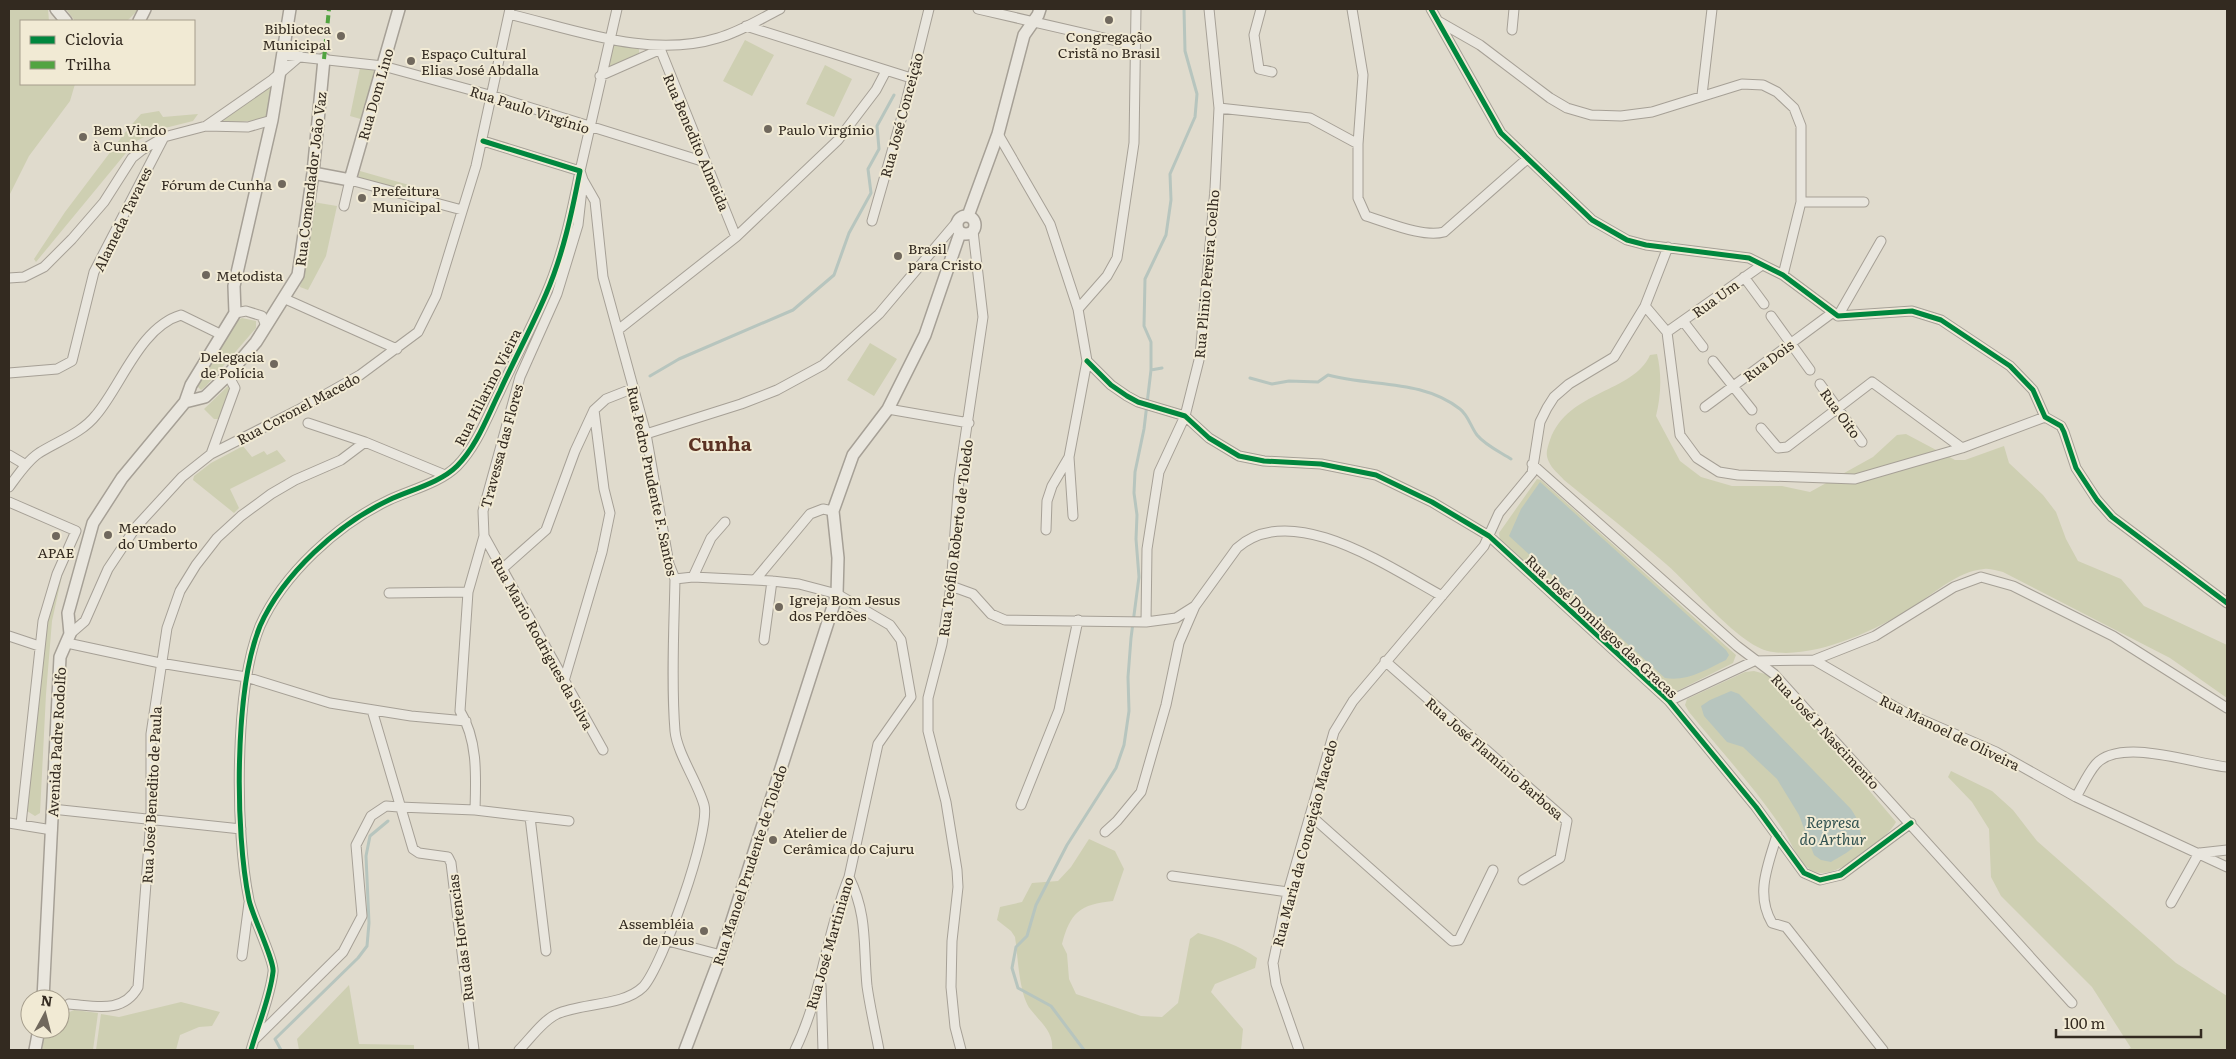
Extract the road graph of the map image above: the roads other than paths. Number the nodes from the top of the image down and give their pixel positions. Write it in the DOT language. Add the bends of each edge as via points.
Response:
graph roads {
  1 [pos="56,9"];
  2 [pos="290,9"];
  3 [pos="399,9"];
  4 [pos="617,9"];
  5 [pos="780,9"];
  6 [pos="930,9"];
  7 [pos="978,9"];
  8 [pos="1040,9"];
  9 [pos="1136,9"];
  10 [pos="1210,9"];
  11 [pos="1261,9"];
  12 [pos="1352,9"];
  13 [pos="1431,9"];
  14 [pos="1514,9"];
  15 [pos="1712,9"];
  16 [pos="510,11"];
  17 [pos="65,20"];
  18 [pos="1438,21"];
  19 [pos="1031,22"];
  20 [pos="746,26"];
  21 [pos="1512,30"];
  22 [pos="610,39"];
  23 [pos="1134,45"];
  24 [pos="659,48"];
  25 [pos="282,55"];
  26 [pos="300,56"];
  27 [pos="324,59"];
  28 [pos="383,66"];
  29 [pos="886,71"];
  30 [pos="1272,72"];
  31 [pos="279,75"];
  32 [pos="600,76"];
  33 [pos="911,78"];
  34 [pos="1702,95"];
  35 [pos="493,96"];
  36 [pos="1219,108"];
  37 [pos="272,120"];
  38 [pos="206,126"];
  39 [pos="590,128"];
  40 [pos="998,134"];
  41 [pos="164,137"];
  42 [pos="483,141"];
  43 [pos="1358,144"];
  44 [pos="1527,159"];
  45 [pos="705,162"];
  46 [pos="313,174"];
  47 [pos="581,175"];
  48 [pos="350,180"];
  49 [pos="1801,202"];
  50 [pos="1864,202"];
  51 [pos="344,206"];
  52 [pos="462,210"];
  53 [pos="968,216"];
  54 [pos="872,221"];
  55 [pos="958,228"];
  56 [pos="973,230"];
  57 [pos="736,237"];
  58 [pos="1881,241"];
  59 [pos="1668,247"];
  60 [pos="1762,265"];
  61 [pos="1783,275"];
  62 [pos="1744,277"];
  63 [pos="9,278"];
  64 [pos="283,298"];
  65 [pos="1764,304"];
  66 [pos="1645,306"];
  67 [pos="1078,309"];
  68 [pos="236,313"];
  69 [pos="1835,315"];
  70 [pos="1771,316"];
  71 [pos="1683,321"];
  72 [pos="266,326"];
  73 [pos="618,330"];
  74 [pos="1667,332"];
  75 [pos="222,336"];
  76 [pos="1791,342"];
  77 [pos="1703,347"];
  78 [pos="398,348"];
  79 [pos="1087,361"];
  80 [pos="1713,361"];
  81 [pos="1810,370"];
  82 [pos="9,373"];
  83 [pos="228,375"];
  84 [pos="520,377"];
  85 [pos="1820,384"];
  86 [pos="1733,386"];
  87 [pos="634,388"];
  88 [pos="185,402"];
  89 [pos="1705,407"];
  90 [pos="1837,409"];
  91 [pos="594,410"];
  92 [pos="888,410"];
  93 [pos="1752,410"];
  94 [pos="1185,416"];
  95 [pos="2045,417"];
  96 [pos="308,423"];
  97 [pos="968,423"];
  98 [pos="1761,428"];
  99 [pos="646,434"];
  100 [pos="365,442"];
  101 [pos="1862,442"];
  102 [pos="1962,448"];
  103 [pos="211,454"];
  104 [pos="9,455"];
  105 [pos="1069,457"];
  106 [pos="26,465"];
  107 [pos="1532,468"];
  108 [pos="444,475"];
  109 [pos="9,487"];
  110 [pos="9,502"];
  111 [pos="834,512"];
  112 [pos="1073,516"];
  113 [pos="725,522"];
  114 [pos="93,523"];
  115 [pos="1046,530"];
  116 [pos="76,531"];
  117 [pos="484,536"];
  118 [pos="1488,536"];
  119 [pos="502,569"];
  120 [pos="693,576"];
  121 [pos="674,579"];
  122 [pos="755,580"];
  123 [pos="772,581"];
  124 [pos="951,586"];
  125 [pos="468,592"];
  126 [pos="389,593"];
  127 [pos="837,594"];
  128 [pos="1442,596"];
  129 [pos="2227,603"];
  130 [pos="1195,606"];
  131 [pos="1078,620"];
  132 [pos="1144,622"];
  133 [pos="9,636"];
  134 [pos="69,639"];
  135 [pos="764,640"];
  136 [pos="39,646"];
  137 [pos="1754,660"];
  138 [pos="1814,660"];
  139 [pos="1385,661"];
  140 [pos="160,662"];
  141 [pos="246,676"];
  142 [pos="564,681"];
  143 [pos="911,697"];
  144 [pos="928,698"];
  145 [pos="1669,701"];
  146 [pos="2227,708"];
  147 [pos="372,710"];
  148 [pos="466,721"];
  149 [pos="602,750"];
  150 [pos="2227,767"];
  151 [pos="2076,797"];
  152 [pos="1022,805"];
  153 [pos="399,807"];
  154 [pos="52,809"];
  155 [pos="475,810"];
  156 [pos="1310,814"];
  157 [pos="530,817"];
  158 [pos="151,818"];
  159 [pos="569,821"];
  160 [pos="9,823"];
  161 [pos="1911,823"];
  162 [pos="21,824"];
  163 [pos="241,828"];
  164 [pos="52,830"];
  165 [pos="1105,832"];
  166 [pos="1777,835"];
  167 [pos="2227,850"];
  168 [pos="2199,854"];
  169 [pos="2227,867"];
  170 [pos="1493,870"];
  171 [pos="1172,876"];
  172 [pos="849,877"];
  173 [pos="1523,880"];
  174 [pos="1288,892"];
  175 [pos="249,901"];
  176 [pos="2171,903"];
  177 [pos="668,941"];
  178 [pos="546,951"];
  179 [pos="721,955"];
  180 [pos="242,956"];
  181 [pos="821,978"];
  182 [pos="44,989"];
  183 [pos="2072,1003"];
  184 [pos="70,1004"];
  185 [pos="252,1046"];
  186 [pos="474,1050"];
  187 [pos="518,1050"];
  188 [pos="685,1050"];
  189 [pos="795,1050"];
  190 [pos="824,1050"];
  191 [pos="879,1050"];
  192 [pos="960,1050"];
  193 [pos="1299,1050"];
  194 [pos="1883,1050"];
  1 -- 17 [label="street"];
  2 -- 25 [label="street"];
  3 -- 28 [label="street, Rua Dom Lino"];
  4 -- 22 [label="street, Rua Hilarino Vieira"];
  5 -- 20 [label="street"];
  6 -- 33 [label="street, Rua José Conceição"];
  7 -- 19 [label="street"];
  8 -- 19 [label="street"];
  9 -- 23 [label="street"];
  10 -- 36 [label="street, Rua Plinio Pereira Coelho"];
  11 -- 30 [label="street" via="1254,36 1259,69"];
  12 -- 43 [label="street" via="1363,75"];
  13 -- 18 [label="street"];
  14 -- 21 [label="street"];
  15 -- 34 [label="street"];
  16 -- 22 [label="street"];
  16 -- 35 [label="street, Rua Coronel Macedo"];
  18 -- 34 [label="street" via="1480,44 1550,98 1580,113 1607,116 1637,114"];
  18 -- 44 [label="street" via="1501,133"];
  19 -- 23 [label="street"];
  19 -- 40 [label="street" via="1024,35"];
  20 -- 24 [label="street" via="719,38"];
  20 -- 29 [label="street"];
  22 -- 24 [label="street"];
  22 -- 32 [label="street, Rua Hilarino Vieira"];
  23 -- 67 [label="street" via="1134,143 1117,258 1108,276"];
  24 -- 32 [label="street"];
  24 -- 45 [label="street, Rua Benedito Almeida"];
  25 -- 26 [label="street, Rua Paulo Virgínio"];
  25 -- 31 [label="street"];
  26 -- 27 [label="street, Rua Paulo Virgínio"];
  26 -- 31 [label="street"];
  27 -- 28 [label="street, Rua Paulo Virgínio"];
  27 -- 46 [label="street, Rua Comendador João Vaz"];
  28 -- 35 [label="street, Rua Paulo Virgínio"];
  28 -- 48 [label="street, Rua Dom Lino"];
  29 -- 33 [label="street"];
  29 -- 57 [label="street" via="876,90 838,140"];
  31 -- 37 [label="street"];
  31 -- 38 [label="street"];
  32 -- 39 [label="street, Rua Hilarino Vieira"];
  33 -- 54 [label="street, Rua José Conceição" via="906,106"];
  34 -- 49 [label="street" via="1753,83 1771,88 1785,98 1794,108 1801,126"];
  35 -- 39 [label="street, Rua Paulo Virgínio"];
  35 -- 42 [label="street, Rua Coronel Macedo"];
  36 -- 43 [label="street" via="1310,118"];
  36 -- 94 [label="street, Rua Plinio Pereira Coelho" via="1200,356"];
  37 -- 38 [label="street" via="248,127"];
  37 -- 68 [label="street" via="234,286"];
  38 -- 41 [label="street"];
  39 -- 45 [label="street, Rua Paulo Virgínio"];
  39 -- 47 [label="street, Rua Hilarino Vieira"];
  40 -- 53 [label="street"];
  40 -- 67 [label="street" via="1050,224"];
  41 -- 63 [label="street" via="132,158 104,202 44,268 24,277"];
  41 -- 82 [label="street, Alameda Tavares" via="94,272 72,362 57,369"];
  42 -- 47 [label="street"];
  42 -- 52 [label="street, Rua Coronel Macedo"];
  43 -- 44 [label="street" via="1358,198 1366,216 1435,235 1455,225"];
  44 -- 59 [label="street" via="1592,220 1626,240"];
  45 -- 57 [label="street, Rua Benedito Almeida"];
  46 -- 48 [label="street"];
  46 -- 64 [label="street, Rua Comendador João Vaz" via="298,275"];
  47 -- 73 [label="street, Rua Pedro Prudente F. Santos" via="594,201 603,277"];
  47 -- 84 [label="street, Rua Hilarino Vieira" via="578,225 557,294"];
  47 -- 108 [label="street, Rua Hilarino Vieira" via="570,224 547,292 472,445 458,465"];
  48 -- 51 [label="street"];
  48 -- 52 [label="street"];
  49 -- 50 [label="street"];
  49 -- 61 [label="street"];
  52 -- 78 [label="street, Rua Coronel Macedo" via="436,296 418,332"];
  53 -- 55 [label="street" via="962,216"];
  53 -- 56 [label="street" via="974,222"];
  55 -- 56 [label="street" via="966,235"];
  55 -- 92 [label="street, Rua Manoel Prudente de Toledo" via="924,335"];
  55 -- 99 [label="street" via="879,314 823,365 777,390"];
  56 -- 97 [label="street, Rua Teófilo Roberto de Toledo" via="983,317"];
  57 -- 73 [label="street"];
  58 -- 69 [label="street"];
  59 -- 60 [label="street" via="1749,258"];
  59 -- 66 [label="street"];
  60 -- 61 [label="street"];
  60 -- 62 [label="street, Rua Um"];
  61 -- 69 [label="street"];
  62 -- 65 [label="street"];
  62 -- 71 [label="street, Rua Um"];
  64 -- 72 [label="street, Rua Comendador João Vaz"];
  64 -- 78 [label="street"];
  66 -- 74 [label="street"];
  66 -- 107 [label="street" via="1614,356 1554,397 1540,422"];
  67 -- 79 [label="street"];
  68 -- 72 [label="street" via="246,311 262,316"];
  68 -- 75 [label="street"];
  69 -- 76 [label="street, Rua Dois"];
  69 -- 95 [label="street" via="1912,311 1942,320 2010,366 2033,390"];
  70 -- 76 [label="street"];
  71 -- 74 [label="street, Rua Um"];
  71 -- 77 [label="street"];
  72 -- 83 [label="street, Rua Comendador João Vaz"];
  73 -- 87 [label="street, Rua Pedro Prudente F. Santos"];
  74 -- 102 [label="street" via="1680,436 1697,458 1719,472 1855,479"];
  75 -- 88 [label="street" via="191,385"];
  75 -- 106 [label="street" via="180,315 168,320 150,336 96,416"];
  76 -- 81 [label="street"];
  76 -- 86 [label="street, Rua Dois"];
  78 -- 103 [label="street, Rua Coronel Macedo" via="336,390"];
  79 -- 94 [label="street" via="1111,385 1138,402"];
  79 -- 105 [label="street"];
  80 -- 86 [label="street"];
  83 -- 88 [label="street, Rua Comendador João Vaz" via="205,397"];
  83 -- 103 [label="street" via="235,388"];
  84 -- 117 [label="street, Travessa das Flores" via="483,511"];
  85 -- 90 [label="street, Rua Oito"];
  86 -- 89 [label="street, Rua Dois"];
  86 -- 93 [label="street"];
  87 -- 91 [label="street" via="606,398"];
  87 -- 99 [label="street, Rua Pedro Prudente F. Santos"];
  88 -- 114 [label="street, Avenida Padre Rodolfo" via="122,478"];
  90 -- 98 [label="street" via="1787,447 1778,448"];
  90 -- 101 [label="street, Rua Oito"];
  90 -- 102 [label="street" via="1872,382"];
  91 -- 119 [label="street" via="546,530"];
  91 -- 142 [label="street" via="610,513 602,552"];
  92 -- 97 [label="street"];
  92 -- 111 [label="street, Rua Manoel Prudente de Toledo" via="853,455"];
  94 -- 118 [label="street, Rua José Domingos das Gracas" via="1210,438 1239,456 1264,461 1321,464 1376,475 1432,502"];
  94 -- 132 [label="street, Rua Plinio Pereira Coelho" via="1159,472 1147,549"];
  95 -- 102 [label="street"];
  95 -- 129 [label="street" via="2061,426 2076,468 2112,517"];
  96 -- 100 [label="street"];
  97 -- 124 [label="street, Rua Teófilo Roberto de Toledo" via="959,479"];
  99 -- 121 [label="street, Rua Pedro Prudente F. Santos"];
  100 -- 108 [label="street"];
  100 -- 140 [label="street, Rua José Benedito de Paula" via="341,460 271,494 218,538 180,591"];
  103 -- 134 [label="street, Rua Coronel Macedo" via="172,485 136,527 108,569 85,621"];
  104 -- 106 [label="street"];
  105 -- 112 [label="street"];
  105 -- 115 [label="street" via="1049,492"];
  106 -- 109 [label="street"];
  107 -- 118 [label="street, Rua Maria da Conceição Macedo" via="1499,513"];
  107 -- 137 [label="street, Rua José P Nascimento"];
  108 -- 141 [label="street, Rua Hilarino Vieira" via="358,516 306,561 274,602 260,627"];
  110 -- 116 [label="street"];
  111 -- 122 [label="street" via="823,508 810,514"];
  111 -- 127 [label="street, Rua Manoel Prudente de Toledo"];
  113 -- 120 [label="street" via="711,538"];
  114 -- 116 [label="street"];
  114 -- 134 [label="street, Avenida Padre Rodolfo" via="68,612"];
  116 -- 136 [label="street, Avenida Padre Rodolfo" via="50,592"];
  117 -- 119 [label="street, Rua Mario Rodrigues da Silva"];
  117 -- 125 [label="street, Travessa das Flores"];
  118 -- 128 [label="street, Rua Maria da Conceição Macedo" via="1484,546"];
  118 -- 145 [label="street, Rua José Domingos das Gracas"];
  119 -- 142 [label="street, Rua Mario Rodrigues da Silva"];
  120 -- 121 [label="street"];
  120 -- 122 [label="street"];
  121 -- 177 [label="street, Rua Pedro Prudente F. Santos" via="675,733 705,807 695,856"];
  122 -- 123 [label="street"];
  123 -- 127 [label="street"];
  123 -- 135 [label="street"];
  124 -- 131 [label="street" via="973,594 991,614 1005,620"];
  124 -- 144 [label="street, Rua Teófilo Roberto de Toledo" via="942,644"];
  125 -- 126 [label="street"];
  125 -- 148 [label="street, Travessa das Flores" via="460,711"];
  127 -- 143 [label="street" via="890,625 901,640"];
  127 -- 179 [label="street, Rua Manoel Prudente de Toledo"];
  128 -- 130 [label="street" via="1331,540 1276,530 1255,536 1237,548"];
  128 -- 139 [label="street, Rua Maria da Conceição Macedo"];
  130 -- 132 [label="street" via="1176,618"];
  130 -- 165 [label="street" via="1179,643 1166,705 1141,792"];
  131 -- 132 [label="street"];
  131 -- 152 [label="street" via="1059,710"];
  133 -- 136 [label="street"];
  134 -- 140 [label="street"];
  134 -- 154 [label="street, Avenida Padre Rodolfo" via="60,657"];
  136 -- 162 [label="street, Avenida Padre Rodolfo"];
  137 -- 138 [label="street"];
  137 -- 145 [label="street"];
  137 -- 161 [label="street, Rua José P Nascimento" via="1774,674"];
  138 -- 146 [label="street" via="1875,636 1954,587 1981,577 2013,586 2113,636"];
  138 -- 151 [label="street, Rua Manoel de Oliveira" via="1904,712 1996,752"];
  139 -- 156 [label="street, Rua Maria da Conceição Macedo" via="1352,700 1334,732"];
  139 -- 173 [label="street, Rua José Flamínio Barbosa" via="1567,821 1560,858"];
  140 -- 141 [label="street"];
  140 -- 158 [label="street, Rua José Benedito de Paula" via="151,734"];
  141 -- 147 [label="street" via="330,703"];
  141 -- 163 [label="street, Rua Hilarino Vieira" via="241,743"];
  142 -- 149 [label="street, Rua Mario Rodrigues da Silva"];
  143 -- 144 [label="street"];
  143 -- 172 [label="street, Rua José Martiniano" via="878,744"];
  144 -- 192 [label="street, Rua Teófilo Roberto de Toledo" via="928,731 946,802 957,870 951,987 954,1027"];
  145 -- 166 [label="street, Rua José Domingos das Gracas"];
  147 -- 148 [label="street"];
  147 -- 153 [label="street, Rua das Hortencias"];
  148 -- 155 [label="street, Travessa das Flores" via="476,765"];
  150 -- 151 [label="street" via="2149,753 2115,754 2096,764"];
  151 -- 168 [label="street, Rua Manoel de Oliveira"];
  153 -- 155 [label="street"];
  153 -- 185 [label="street" via="386,806 371,816 356,845 362,916 343,952"];
  153 -- 186 [label="street, Rua das Hortencias" via="413,849 419,853 448,857 452,862"];
  154 -- 158 [label="street"];
  154 -- 164 [label="street, Avenida Padre Rodolfo"];
  155 -- 157 [label="street"];
  156 -- 170 [label="street" via="1452,941 1458,940"];
  156 -- 174 [label="street, Rua Maria da Conceição Macedo"];
  157 -- 159 [label="street"];
  157 -- 178 [label="street"];
  158 -- 163 [label="street"];
  158 -- 184 [label="street, Rua José Benedito de Paula" via="138,987 130,999 113,1007"];
  160 -- 162 [label="street"];
  161 -- 166 [label="street, Rua José Domingos das Gracas" via="1841,875 1820,880 1804,873"];
  161 -- 183 [label="street, Rua José P Nascimento"];
  162 -- 164 [label="street"];
  163 -- 175 [label="street, Rua Hilarino Vieira"];
  164 -- 182 [label="street, Avenida Padre Rodolfo"];
  166 -- 194 [label="street" via="1762,886 1765,912 1772,923 1786,927"];
  167 -- 168 [label="street"];
  168 -- 169 [label="street, Rua Manoel de Oliveira"];
  168 -- 176 [label="street"];
  171 -- 174 [label="street"];
  172 -- 181 [label="street, Rua José Martiniano"];
  172 -- 191 [label="street" via="864,918 867,986"];
  174 -- 193 [label="street, Rua Maria da Conceição Macedo" via="1273,963 1276,984"];
  175 -- 180 [label="street"];
  175 -- 185 [label="street, Rua Hilarino Vieira" via="274,969"];
  177 -- 179 [label="street"];
  177 -- 187 [label="street, Rua Pedro Prudente F. Santos" via="648,980 636,993 558,1013"];
  179 -- 188 [label="street, Rua Manoel Prudente de Toledo"];
  181 -- 189 [label="street, Rua José Martiniano"];
  181 -- 190 [label="street"];
}
